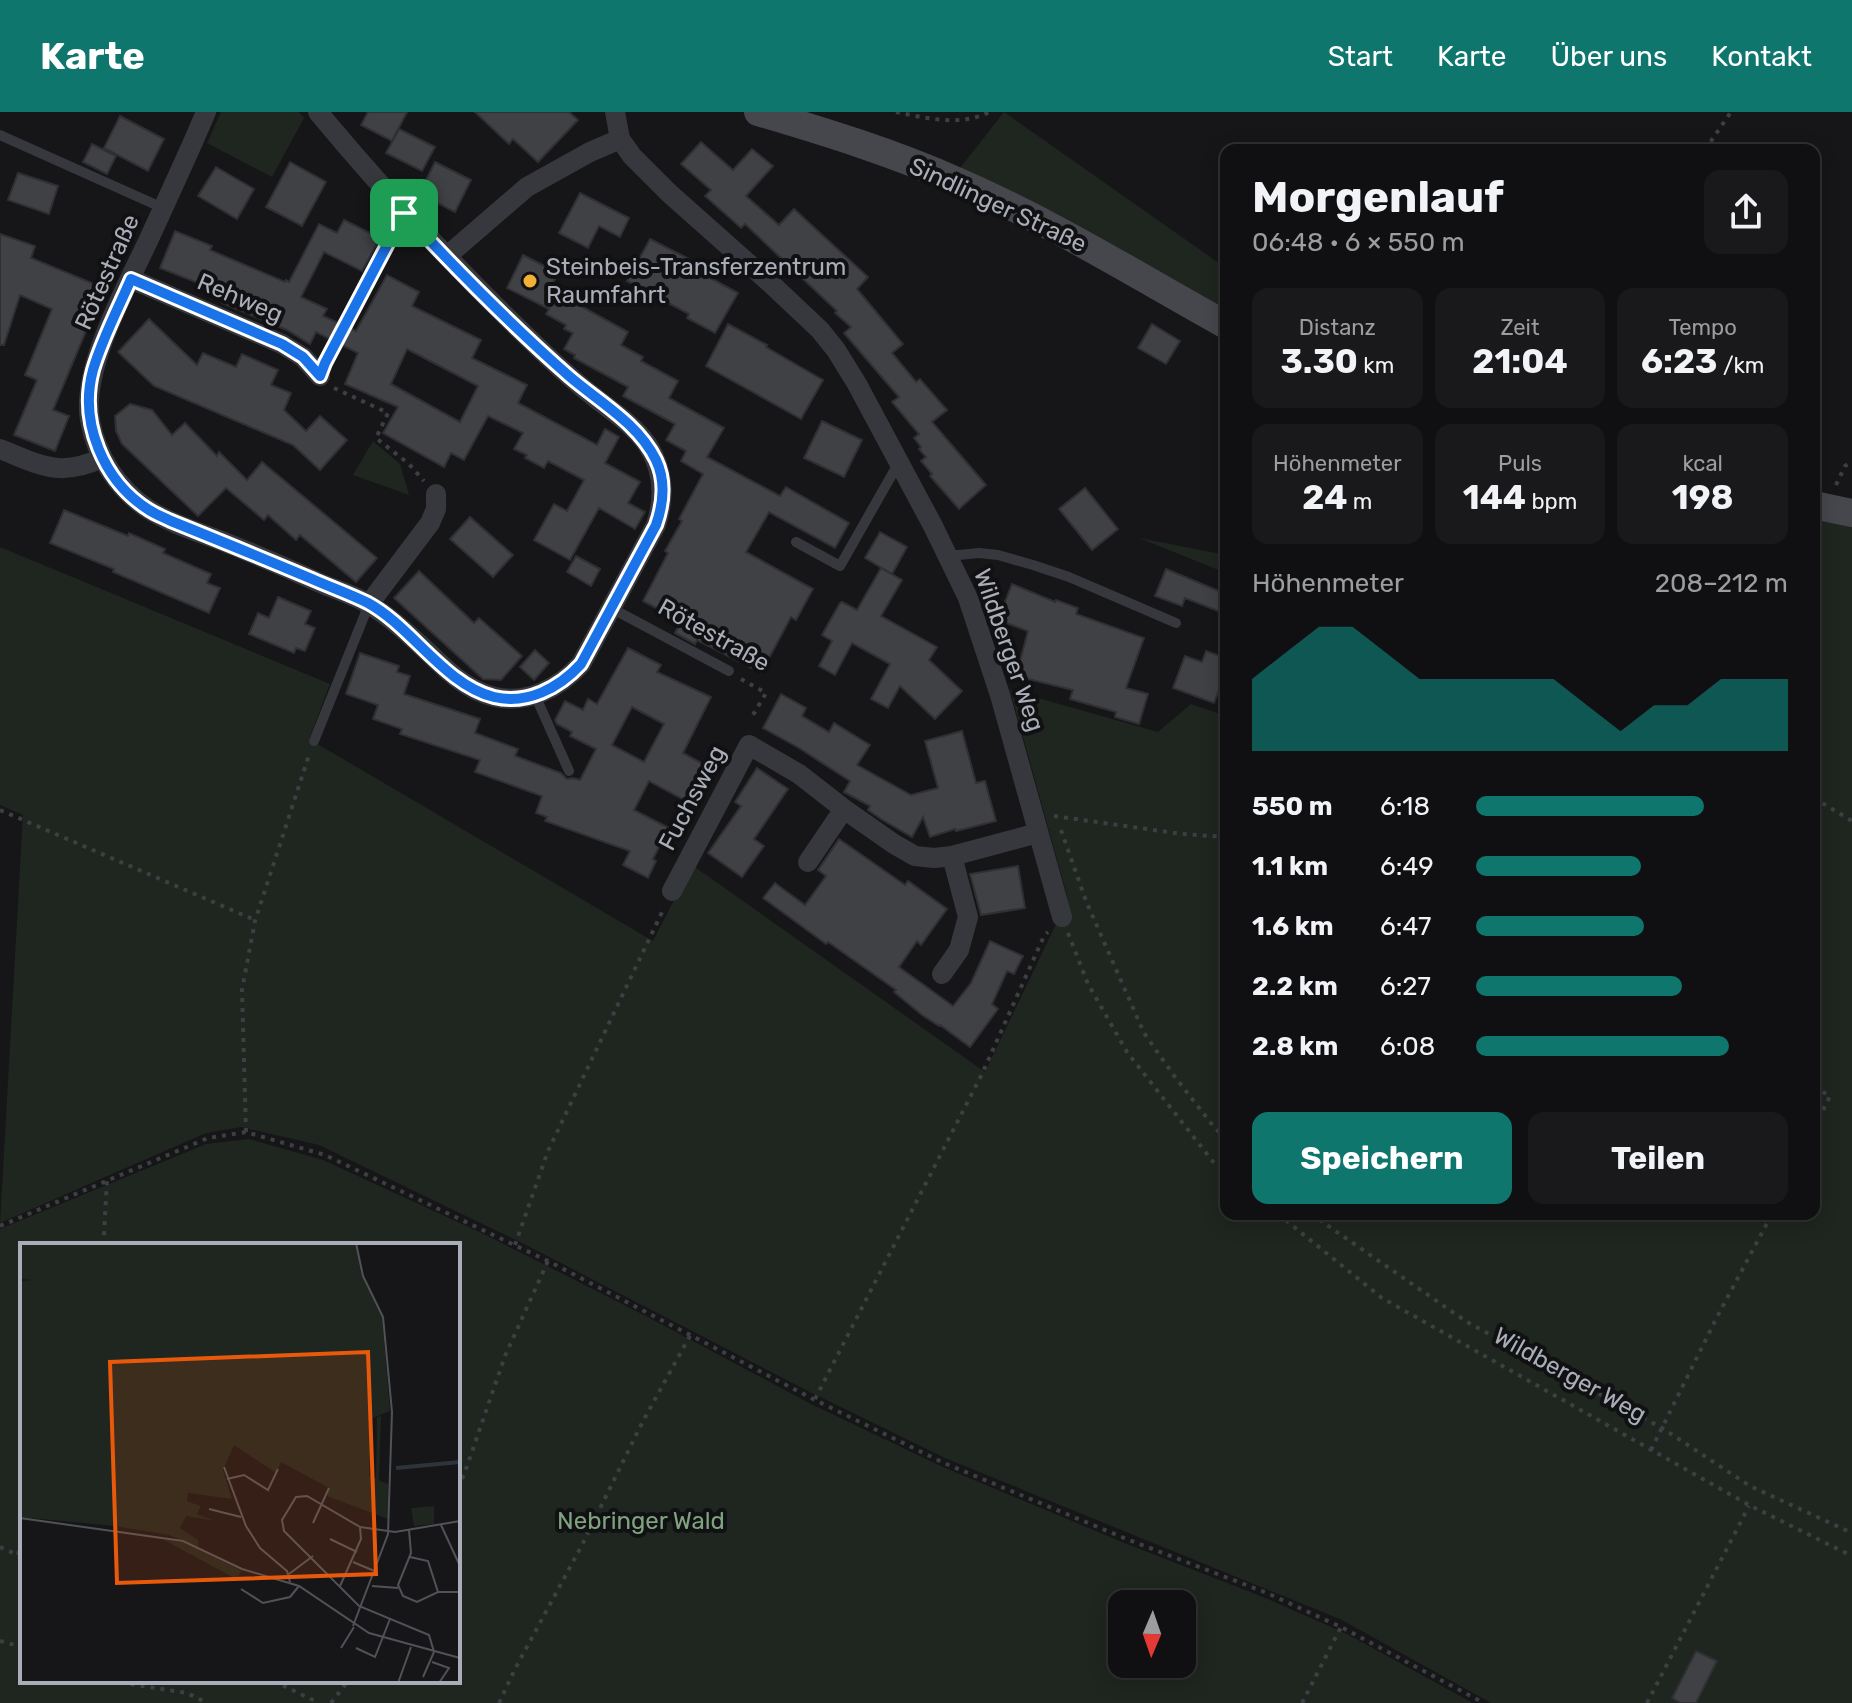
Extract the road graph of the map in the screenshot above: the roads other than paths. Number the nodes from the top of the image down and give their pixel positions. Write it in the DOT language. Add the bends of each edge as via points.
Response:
graph roads {
  1 [pos="206,112"];
  2 [pos="318,112"];
  3 [pos="615,112"];
  4 [pos="758,112"];
  5 [pos="0,135"];
  6 [pos="620,139"];
  7 [pos="163,208"];
  8 [pos="447,256"];
  9 [pos="131,279"];
  10 [pos="1220,322"];
  11 [pos="320,376"];
  12 [pos="0,449"];
  13 [pos="102,458"];
  14 [pos="899,462"];
  15 [pos="436,494"];
  16 [pos="1824,498"];
  17 [pos="1852,513"];
  18 [pos="796,542"];
  19 [pos="948,556"];
  20 [pos="369,604"];
  21 [pos="611,608"];
  22 [pos="1176,623"];
  23 [pos="729,671"];
  24 [pos="535,695"];
  25 [pos="314,741"];
  26 [pos="569,771"];
  27 [pos="844,809"];
  28 [pos="1036,825"];
  29 [pos="952,856"];
  30 [pos="808,862"];
  31 [pos="672,891"];
  32 [pos="1062,917"];
  33 [pos="942,974"];
  1 -- 7 [label="street, Rötestraße"];
  2 -- 8 [label="street, Rötestraße"];
  3 -- 6 [label="street, Wildberger Weg"];
  4 -- 10 [label="street, Sindlinger Straße" via="958,181"];
  5 -- 7 [label="lane"];
  6 -- 8 [label="street" via="527,187"];
  6 -- 14 [label="street, Wildberger Weg" via="669,193 820,330 848,368"];
  7 -- 9 [label="street, Rötestraße"];
  8 -- 21 [label="street, Rötestraße" via="570,377 634,429 658,463 662,506 656,525"];
  9 -- 11 [label="street, Rehweg" via="282,344"];
  9 -- 13 [label="street, Rötestraße" via="90,384 90,419"];
  12 -- 13 [label="street" via="50,468 69,469"];
  13 -- 20 [label="street, Rötestraße" via="148,509"];
  14 -- 18 [label="lane" via="840,566"];
  14 -- 19 [label="street, Wildberger Weg"];
  15 -- 20 [label="street" via="430,523"];
  16 -- 17 [label="street"];
  19 -- 22 [label="lane" via="998,555 1033,565"];
  19 -- 28 [label="street, Wildberger Weg" via="978,625"];
  20 -- 24 [label="street, Rötestraße" via="476,691 496,698"];
  20 -- 25 [label="lane"];
  21 -- 23 [label="lane, Rötestraße"];
  21 -- 24 [label="street, Rötestraße" via="581,664 567,679"];
  24 -- 26 [label="lane"];
  27 -- 29 [label="street, Fuchsweg" via="915,856"];
  27 -- 30 [label="street"];
  27 -- 31 [label="street, Fuchsweg" via="749,745"];
  28 -- 29 [label="street, Fuchsweg"];
  28 -- 32 [label="street, Wildberger Weg"];
  29 -- 33 [label="street" via="968,917 959,950"];
}
